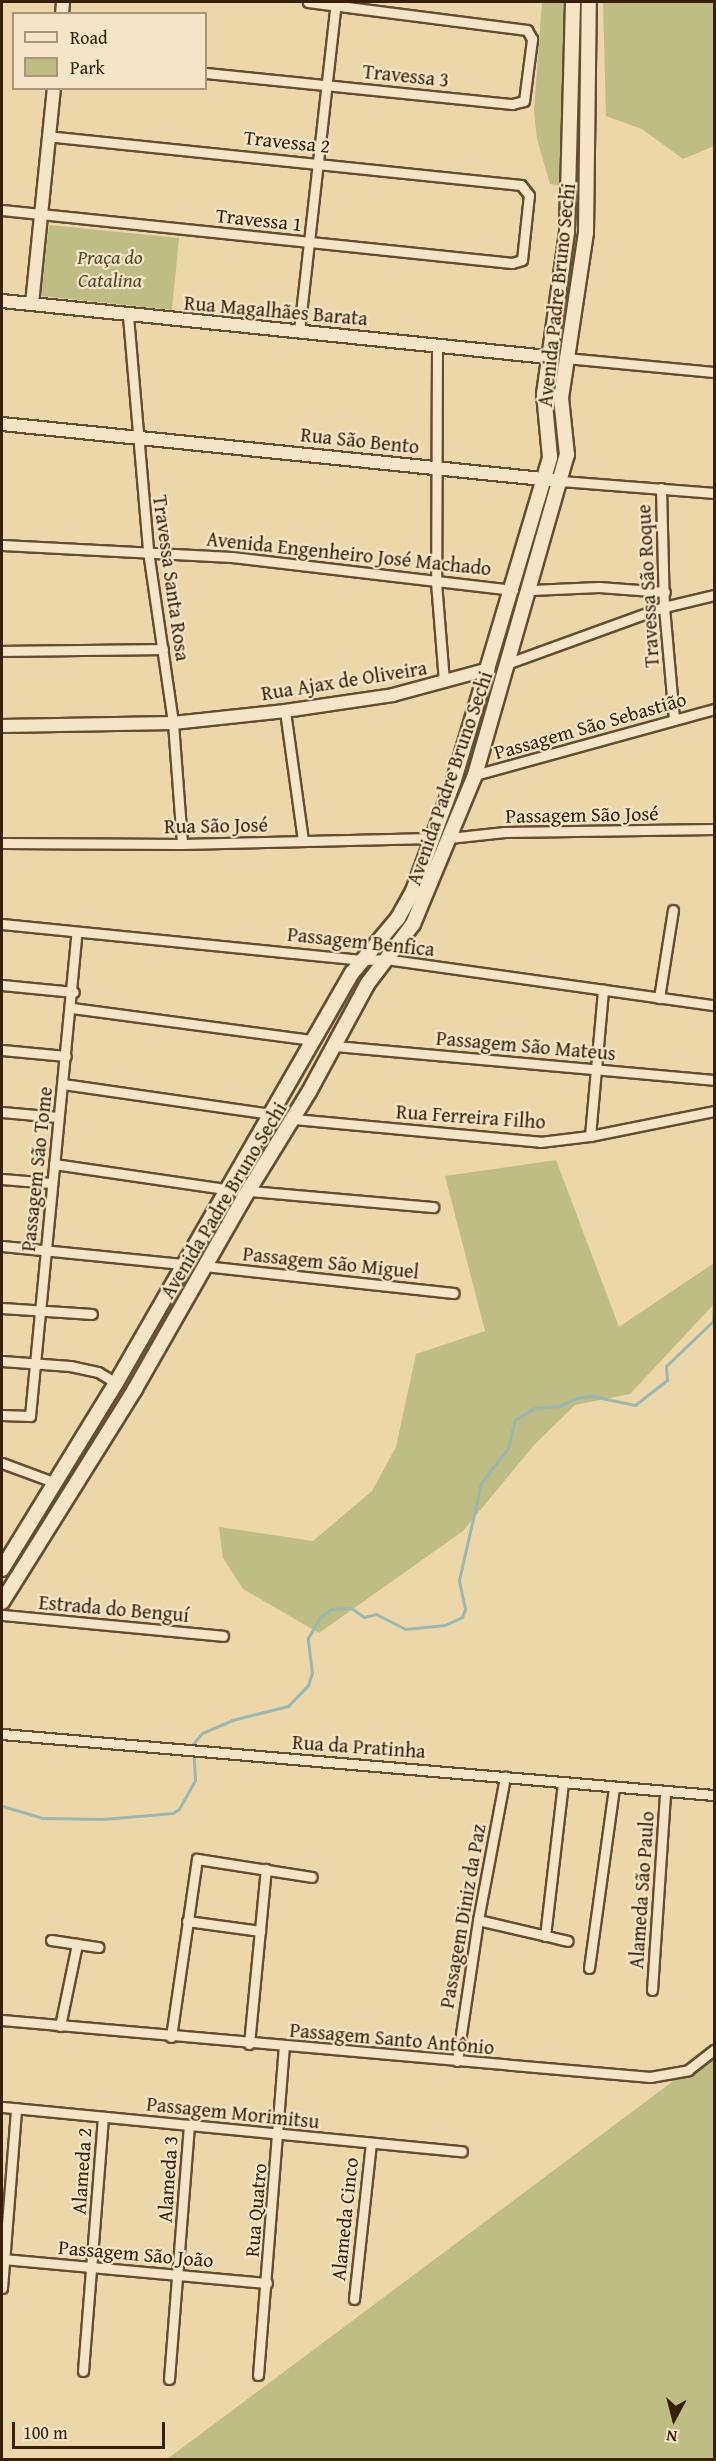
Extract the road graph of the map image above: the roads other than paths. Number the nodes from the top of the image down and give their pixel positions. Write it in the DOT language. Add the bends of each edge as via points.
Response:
graph roads {
  1 [pos="308,2"];
  2 [pos="573,2"];
  3 [pos="589,2"];
  4 [pos="336,3"];
  5 [pos="207,73"];
  6 [pos="327,85"];
  7 [pos="54,90"];
  8 [pos="50,136"];
  9 [pos="320,162"];
  10 [pos="2,210"];
  11 [pos="41,215"];
  12 [pos="310,243"];
  13 [pos="512,263"];
  14 [pos="2,301"];
  15 [pos="32,304"];
  16 [pos="128,316"];
  17 [pos="299,330"];
  18 [pos="437,346"];
  19 [pos="548,357"];
  20 [pos="565,358"];
  21 [pos="714,372"];
  22 [pos="2,424"];
  23 [pos="137,437"];
  24 [pos="439,467"];
  25 [pos="545,479"];
  26 [pos="562,481"];
  27 [pos="661,488"];
  28 [pos="714,493"];
  29 [pos="2,545"];
  30 [pos="148,551"];
  31 [pos="436,582"];
  32 [pos="513,590"];
  33 [pos="531,590"];
  34 [pos="665,592"];
  35 [pos="714,596"];
  36 [pos="664,607"];
  37 [pos="163,649"];
  38 [pos="2,651"];
  39 [pos="509,663"];
  40 [pos="489,669"];
  41 [pos="444,682"];
  42 [pos="714,709"];
  43 [pos="285,711"];
  44 [pos="674,718"];
  45 [pos="173,723"];
  46 [pos="2,726"];
  47 [pos="475,775"];
  48 [pos="714,829"];
  49 [pos="432,838"];
  50 [pos="449,838"];
  51 [pos="303,841"];
  52 [pos="2,843"];
  53 [pos="182,844"];
  54 [pos="673,910"];
  55 [pos="2,924"];
  56 [pos="77,932"];
  57 [pos="385,959"];
  58 [pos="361,960"];
  59 [pos="2,985"];
  60 [pos="603,990"];
  61 [pos="74,992"];
  62 [pos="659,998"];
  63 [pos="714,1005"];
  64 [pos="72,1008"];
  65 [pos="311,1040"];
  66 [pos="334,1046"];
  67 [pos="2,1050"];
  68 [pos="66,1056"];
  69 [pos="597,1069"];
  70 [pos="714,1080"];
  71 [pos="63,1084"];
  72 [pos="714,1111"];
  73 [pos="2,1112"];
  74 [pos="271,1114"];
  75 [pos="58,1117"];
  76 [pos="294,1119"];
  77 [pos="590,1136"];
  78 [pos="54,1164"];
  79 [pos="2,1179"];
  80 [pos="51,1183"];
  81 [pos="225,1189"];
  82 [pos="249,1191"];
  83 [pos="434,1207"];
  84 [pos="2,1246"];
  85 [pos="45,1249"];
  86 [pos="182,1264"];
  87 [pos="204,1266"];
  88 [pos="454,1293"];
  89 [pos="2,1308"];
  90 [pos="40,1311"];
  91 [pos="92,1314"];
  92 [pos="2,1361"];
  93 [pos="34,1363"];
  94 [pos="116,1383"];
  95 [pos="2,1415"];
  96 [pos="2,1463"];
  97 [pos="56,1483"];
  98 [pos="2,1569"];
  99 [pos="2,1602"];
  100 [pos="2,1615"];
  101 [pos="223,1636"];
  102 [pos="2,1734"];
  103 [pos="505,1777"];
  104 [pos="563,1783"];
  105 [pos="614,1788"];
  106 [pos="665,1792"];
  107 [pos="714,1795"];
  108 [pos="266,1869"];
  109 [pos="312,1877"];
  110 [pos="478,1920"];
  111 [pos="187,1921"];
  112 [pos="260,1930"];
  113 [pos="544,1936"];
  114 [pos="51,1940"];
  115 [pos="568,1941"];
  116 [pos="77,1944"];
  117 [pos="98,1947"];
  118 [pos="589,1968"];
  119 [pos="652,1990"];
  120 [pos="2,2020"];
  121 [pos="60,2026"];
  122 [pos="171,2037"];
  123 [pos="249,2044"];
  124 [pos="284,2048"];
  125 [pos="714,2050"];
  126 [pos="457,2061"];
  127 [pos="2,2107"];
  128 [pos="16,2109"];
  129 [pos="103,2117"];
  130 [pos="189,2126"];
  131 [pos="279,2134"];
  132 [pos="371,2143"];
  133 [pos="462,2151"];
  134 [pos="3,2259"];
  135 [pos="93,2268"];
  136 [pos="178,2275"];
  137 [pos="267,2283"];
  138 [pos="2,2288"];
  139 [pos="354,2299"];
  140 [pos="83,2371"];
  141 [pos="258,2375"];
  142 [pos="169,2379"];
  1 -- 4 [label="street"];
  2 -- 19 [label="main road, Avenida Padre Bruno Sechi" via="567,232"];
  3 -- 20 [label="main road, Avenida Padre Bruno Sechi" via="586,232"];
  4 -- 6 [label="street"];
  4 -- 6 [label="street, Travessa 3" via="522,28 532,39 526,96 519,104"];
  5 -- 6 [label="street, Travessa 3"];
  6 -- 9 [label="street"];
  7 -- 8 [label="street"];
  8 -- 9 [label="street, Travessa 2"];
  8 -- 11 [label="street"];
  9 -- 12 [label="street"];
  9 -- 13 [label="street, Travessa 2" via="521,185 529,195 524,254 518,263"];
  10 -- 11 [label="street, Travessa 1"];
  11 -- 12 [label="street, Travessa 1"];
  11 -- 15 [label="street"];
  12 -- 13 [label="street, Travessa 1"];
  12 -- 17 [label="street"];
  14 -- 15 [label="street, Rua Magalhães Barata"];
  15 -- 16 [label="street, Rua Magalhães Barata"];
  16 -- 17 [label="street, Rua Magalhães Barata"];
  16 -- 23 [label="street, Travessa Santa Rosa"];
  17 -- 18 [label="street, Rua Magalhães Barata"];
  18 -- 19 [label="street, Rua Magalhães Barata"];
  18 -- 24 [label="street"];
  19 -- 25 [label="main road, Avenida Padre Bruno Sechi" via="544,412 550,457"];
  20 -- 21 [label="street"];
  20 -- 26 [label="main road, Avenida Padre Bruno Sechi" via="561,398 567,454"];
  22 -- 23 [label="street, Rua São Bento"];
  23 -- 24 [label="street, Rua São Bento"];
  23 -- 30 [label="street, Travessa Santa Rosa"];
  24 -- 25 [label="street, Rua São Bento"];
  24 -- 31 [label="street"];
  25 -- 26 [label="street, Rua São Bento"];
  25 -- 32 [label="main road, Avenida Padre Bruno Sechi"];
  26 -- 27 [label="street, Rua São Bento"];
  26 -- 33 [label="main road, Avenida Padre Bruno Sechi"];
  27 -- 28 [label="street, Rua São Bento"];
  27 -- 34 [label="street, Travessa São Roque"];
  29 -- 30 [label="street, Avenida Engenheiro José Machado"];
  30 -- 31 [label="street, Avenida Engenheiro José Machado" via="231,556"];
  30 -- 37 [label="street, Travessa Santa Rosa"];
  31 -- 32 [label="street, Avenida Engenheiro José Machado"];
  31 -- 41 [label="street"];
  32 -- 40 [label="main road, Avenida Padre Bruno Sechi"];
  33 -- 34 [label="street" via="599,587"];
  33 -- 39 [label="main road, Avenida Padre Bruno Sechi"];
  34 -- 36 [label="street, Travessa São Roque"];
  35 -- 36 [label="street, Rua Ajax de Oliveira"];
  36 -- 39 [label="street, Rua Ajax de Oliveira"];
  36 -- 44 [label="street, Travessa São Roque"];
  37 -- 38 [label="street"];
  37 -- 45 [label="street, Travessa Santa Rosa"];
  39 -- 40 [label="main road, Rua Ajax de Oliveira"];
  39 -- 47 [label="main road, Avenida Padre Bruno Sechi"];
  40 -- 41 [label="street, Rua Ajax de Oliveira"];
  40 -- 49 [label="main road, Avenida Padre Bruno Sechi"];
  41 -- 43 [label="street, Rua Ajax de Oliveira" via="393,695"];
  42 -- 44 [label="street, Passagem São Sebastião"];
  43 -- 45 [label="street, Rua Ajax de Oliveira"];
  43 -- 51 [label="street"];
  44 -- 47 [label="street, Passagem São Sebastião"];
  45 -- 46 [label="street, Rua Ajax de Oliveira"];
  45 -- 53 [label="street, Travessa Santa Rosa"];
  47 -- 50 [label="main road, Avenida Padre Bruno Sechi"];
  48 -- 50 [label="street, Passagem São José" via="505,832"];
  49 -- 51 [label="street, Rua São José"];
  49 -- 58 [label="main road, Avenida Padre Bruno Sechi" via="413,891 398,918"];
  50 -- 57 [label="main road, Avenida Padre Bruno Sechi" via="427,900"];
  51 -- 53 [label="street, Rua São José"];
  52 -- 53 [label="street, Rua São José"];
  54 -- 62 [label="street"];
  55 -- 56 [label="street, Passagem Benfica"];
  56 -- 58 [label="street, Passagem Benfica"];
  56 -- 61 [label="street, Passagem São Tome"];
  57 -- 58 [label="street, Passagem Benfica"];
  57 -- 60 [label="street, Passagem Benfica"];
  57 -- 66 [label="main road, Avenida Padre Bruno Sechi"];
  58 -- 65 [label="main road, Avenida Padre Bruno Sechi"];
  59 -- 61 [label="street"];
  60 -- 62 [label="street, Passagem Benfica"];
  60 -- 69 [label="street"];
  61 -- 64 [label="street, Passagem São Tome"];
  62 -- 63 [label="street, Passagem Benfica"];
  64 -- 65 [label="street"];
  64 -- 68 [label="street, Passagem São Tome"];
  65 -- 74 [label="main road, Avenida Padre Bruno Sechi"];
  66 -- 69 [label="street, Passagem São Mateus"];
  66 -- 76 [label="main road, Avenida Padre Bruno Sechi"];
  67 -- 68 [label="street"];
  68 -- 71 [label="street, Passagem São Tome"];
  69 -- 70 [label="street, Passagem São Mateus"];
  69 -- 77 [label="street"];
  71 -- 74 [label="street"];
  71 -- 75 [label="street, Passagem São Tome"];
  72 -- 77 [label="street, Rua Ferreira Filho"];
  73 -- 75 [label="street"];
  74 -- 81 [label="main road, Avenida Padre Bruno Sechi"];
  75 -- 78 [label="street, Passagem São Tome"];
  76 -- 77 [label="street, Rua Ferreira Filho" via="540,1142"];
  76 -- 82 [label="main road, Avenida Padre Bruno Sechi"];
  78 -- 80 [label="street, Passagem São Tome"];
  78 -- 81 [label="street"];
  79 -- 80 [label="street"];
  80 -- 85 [label="street, Passagem São Tome"];
  81 -- 86 [label="main road, Avenida Padre Bruno Sechi"];
  82 -- 83 [label="street"];
  82 -- 87 [label="main road, Avenida Padre Bruno Sechi"];
  84 -- 85 [label="street"];
  85 -- 86 [label="street"];
  85 -- 90 [label="street, Passagem São Tome"];
  86 -- 94 [label="main road, Avenida Padre Bruno Sechi"];
  87 -- 88 [label="street, Passagem São Miguel"];
  87 -- 99 [label="main road, Avenida Padre Bruno Sechi" via="135,1389"];
  89 -- 90 [label="street"];
  90 -- 91 [label="street"];
  90 -- 93 [label="street, Passagem São Tome"];
  92 -- 93 [label="street"];
  93 -- 94 [label="street" via="98,1372"];
  93 -- 95 [label="street, Passagem São Tome" via="28,1417"];
  94 -- 97 [label="main road, Avenida Padre Bruno Sechi"];
  96 -- 97 [label="street"];
  97 -- 98 [label="main road, Avenida Padre Bruno Sechi"];
  100 -- 101 [label="street, Estrada do Benguí"];
  102 -- 103 [label="street, Rua da Pratinha"];
  103 -- 104 [label="street, Rua da Pratinha"];
  103 -- 110 [label="street, Passagem Diniz da Paz"];
  104 -- 105 [label="street, Rua da Pratinha"];
  104 -- 113 [label="street"];
  105 -- 106 [label="street, Rua da Pratinha"];
  105 -- 118 [label="street"];
  106 -- 107 [label="street, Rua da Pratinha"];
  106 -- 119 [label="street, Alameda São Paulo"];
  108 -- 109 [label="street"];
  108 -- 111 [label="street" via="200,1858"];
  108 -- 112 [label="street"];
  110 -- 113 [label="street"];
  110 -- 126 [label="street, Passagem Diniz da Paz"];
  111 -- 112 [label="street"];
  111 -- 122 [label="street"];
  112 -- 123 [label="street"];
  113 -- 115 [label="street"];
  114 -- 116 [label="street"];
  116 -- 117 [label="street"];
  116 -- 121 [label="street"];
  120 -- 121 [label="street, Passagem Santo Antônio"];
  121 -- 122 [label="street, Passagem Santo Antônio"];
  122 -- 123 [label="street, Passagem Santo Antônio"];
  123 -- 124 [label="street, Passagem Santo Antônio"];
  124 -- 126 [label="street, Passagem Santo Antônio"];
  124 -- 131 [label="street, Rua Quatro"];
  125 -- 126 [label="street, Passagem Santo Antônio" via="687,2070 662,2077"];
  127 -- 128 [label="street, Passagem Morimitsu"];
  128 -- 129 [label="street, Passagem Morimitsu"];
  128 -- 134 [label="street"];
  129 -- 130 [label="street, Passagem Morimitsu"];
  129 -- 135 [label="street, Alameda 2"];
  130 -- 131 [label="street, Passagem Morimitsu"];
  130 -- 136 [label="street, Alameda 3"];
  131 -- 132 [label="street, Passagem Morimitsu"];
  131 -- 137 [label="street, Rua Quatro"];
  132 -- 133 [label="street, Passagem Morimitsu"];
  132 -- 139 [label="street, Alameda Cinco"];
  134 -- 135 [label="street, Passagem São João"];
  134 -- 138 [label="street"];
  135 -- 136 [label="street, Passagem São João"];
  135 -- 140 [label="street, Alameda 2"];
  136 -- 137 [label="street, Passagem São João"];
  136 -- 142 [label="street, Alameda 3"];
  137 -- 141 [label="street, Rua Quatro"];
}
